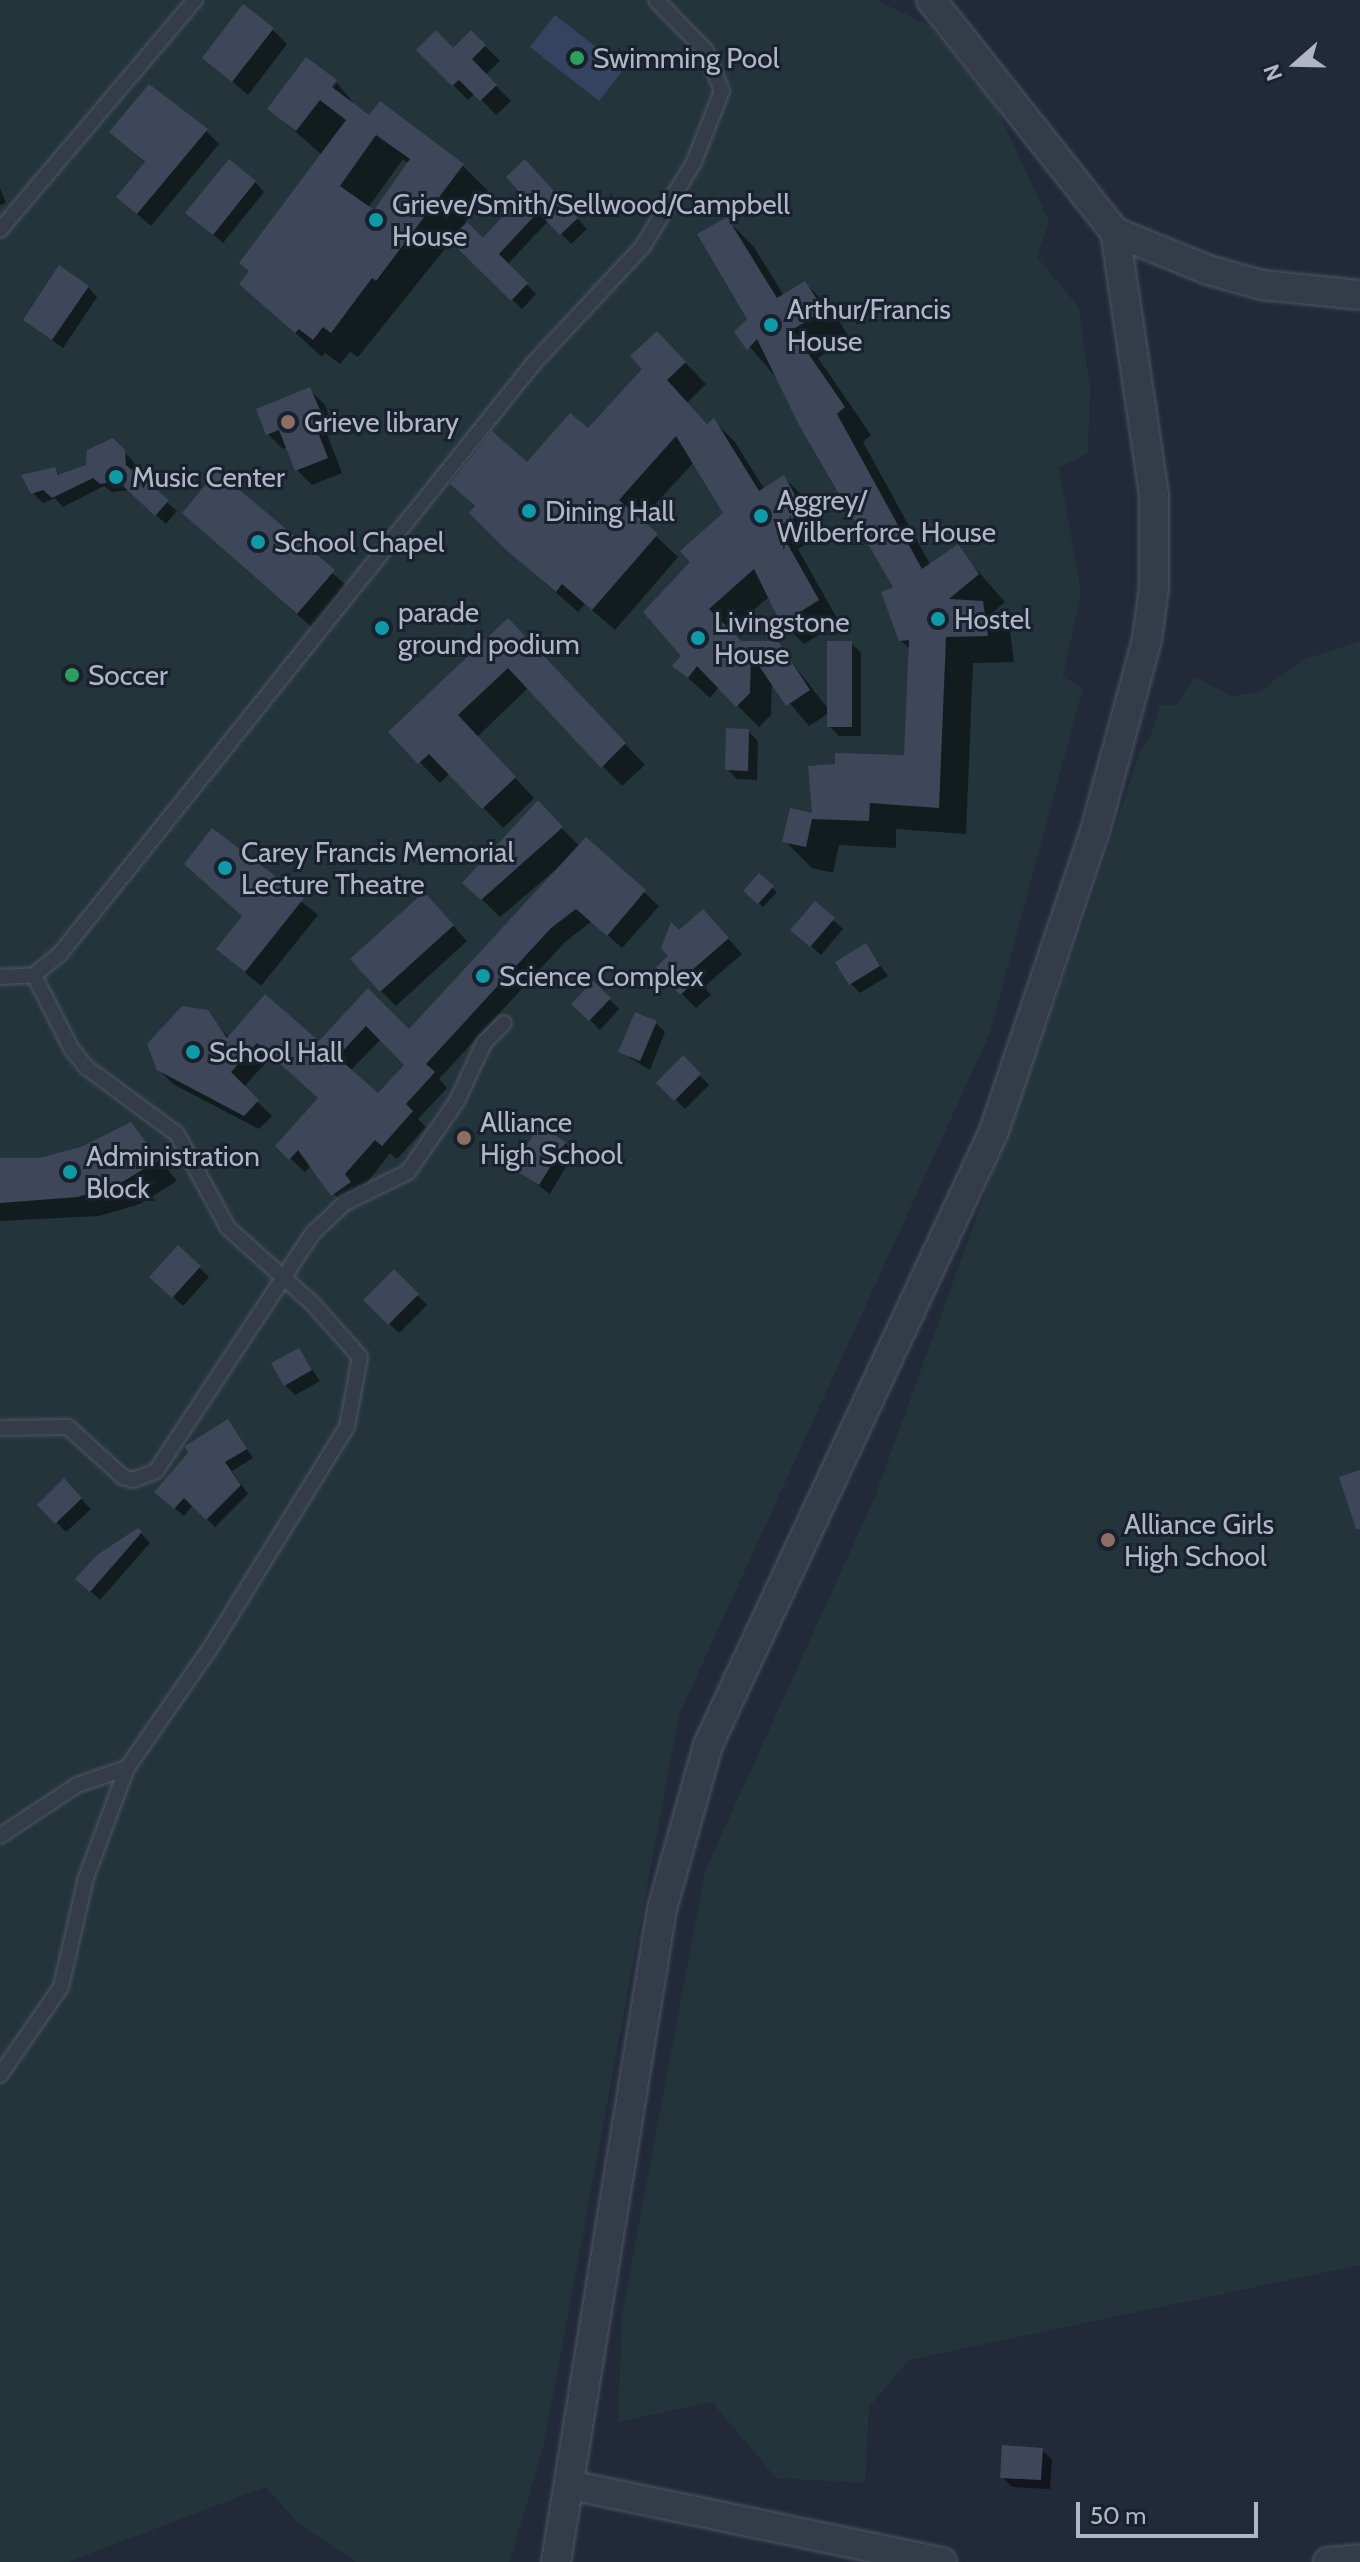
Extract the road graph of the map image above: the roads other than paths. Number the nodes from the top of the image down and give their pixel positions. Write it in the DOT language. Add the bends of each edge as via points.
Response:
graph roads {
  1 [pos="195,0"];
  2 [pos="656,0"];
  3 [pos="931,0"];
  4 [pos="0,230"];
  5 [pos="1115,232"];
  6 [pos="1360,295"];
  7 [pos="34,975"];
  8 [pos="0,977"];
  9 [pos="504,1023"];
  10 [pos="282,1276"];
  11 [pos="2,1428"];
  12 [pos="127,1768"];
  13 [pos="0,1836"];
  14 [pos="0,2075"];
  15 [pos="570,2485"];
  16 [pos="1360,2559"];
  17 [pos="556,2562"];
  18 [pos="942,2562"];
  19 [pos="1328,2562"];
  1 -- 4 [label="lane"];
  2 -- 7 [label="lane" via="706,51 722,91 694,162 643,246 534,363 163,830 60,954"];
  3 -- 5 [label="street"];
  5 -- 6 [label="street" via="1208,270 1262,285"];
  5 -- 15 [label="street" via="1154,495 1154,588 1132,710 1030,1039 994,1131 708,1745 662,1909"];
  7 -- 8 [label="lane"];
  7 -- 10 [label="lane" via="87,1068 177,1134 217,1213"];
  9 -- 10 [label="lane" via="484,1043 457,1101 408,1172 345,1203 313,1233"];
  10 -- 11 [label="lane" via="156,1471 133,1480 123,1477 68,1427"];
  10 -- 12 [label="lane" via="360,1357 347,1427 211,1647"];
  12 -- 13 [label="lane" via="77,1785"];
  12 -- 14 [label="lane" via="86,1878 61,1987"];
  15 -- 17 [label="street"];
  15 -- 18 [label="street"];
  16 -- 19 [label="street"];
}
